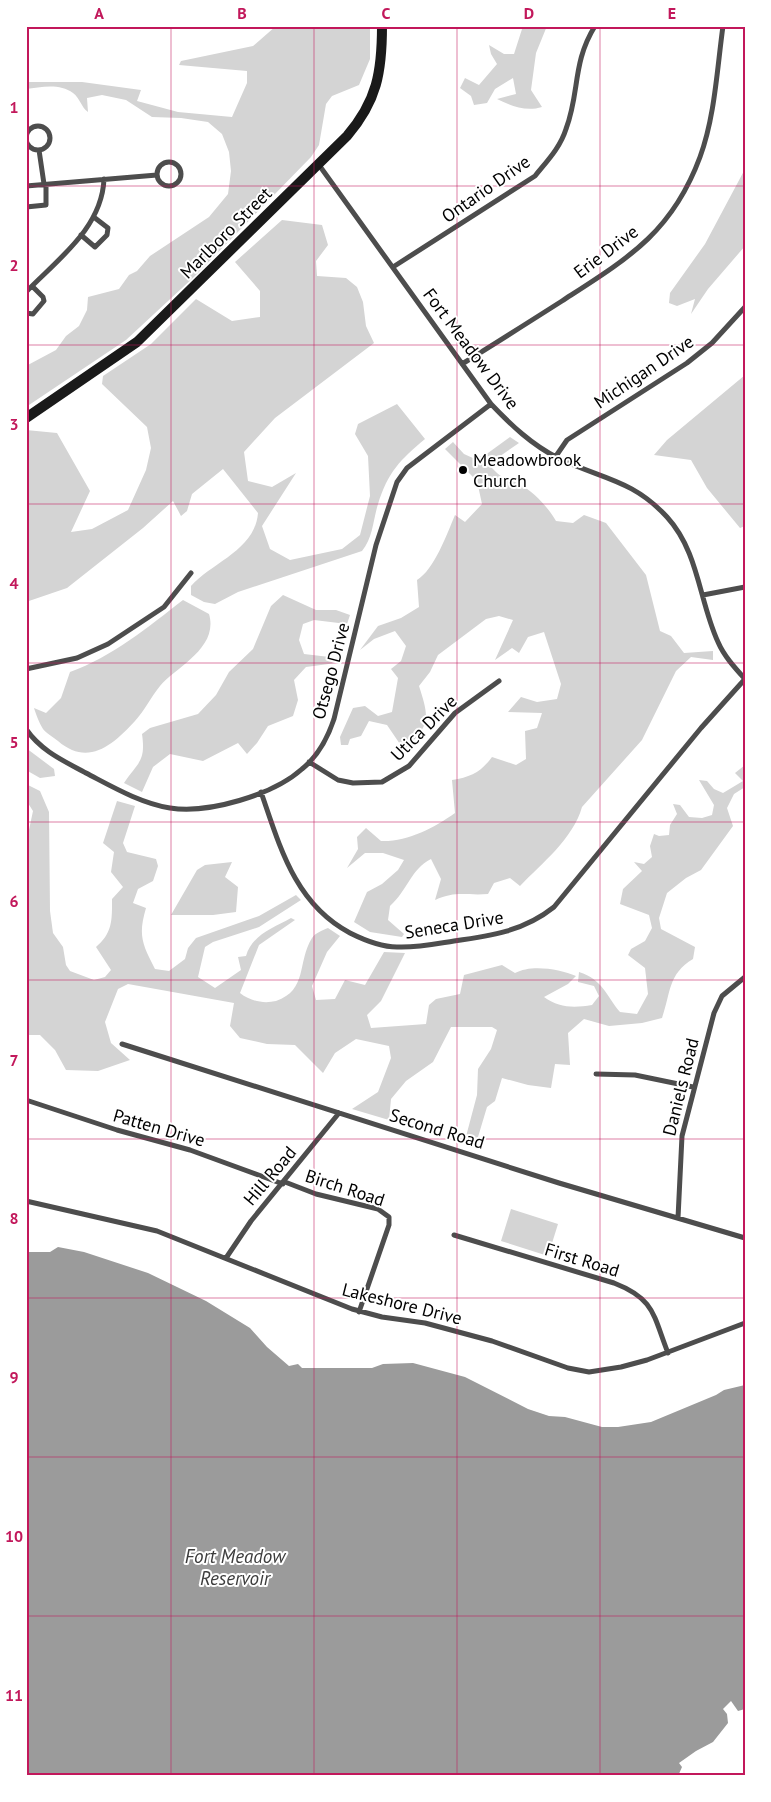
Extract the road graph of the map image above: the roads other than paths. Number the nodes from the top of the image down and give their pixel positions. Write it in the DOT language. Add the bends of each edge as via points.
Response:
graph roads {
  1 [pos="382,26"];
  2 [pos="595,26"];
  3 [pos="723,26"];
  4 [pos="39,150"];
  5 [pos="318,165"];
  6 [pos="157,175"];
  7 [pos="104,180"];
  8 [pos="45,184"];
  9 [pos="26,186"];
  10 [pos="26,206"];
  11 [pos="94,218"];
  12 [pos="81,235"];
  13 [pos="392,267"];
  14 [pos="32,286"];
  15 [pos="26,292"];
  16 [pos="745,307"];
  17 [pos="26,313"];
  18 [pos="462,364"];
  19 [pos="491,404"];
  20 [pos="26,418"];
  21 [pos="556,456"];
  22 [pos="192,572"];
  23 [pos="745,587"];
  24 [pos="703,595"];
  25 [pos="26,669"];
  26 [pos="745,679"];
  27 [pos="499,681"];
  28 [pos="26,729"];
  29 [pos="309,762"];
  30 [pos="261,792"];
  31 [pos="745,977"];
  32 [pos="122,1044"];
  33 [pos="596,1074"];
  34 [pos="694,1087"];
  35 [pos="26,1100"];
  36 [pos="339,1113"];
  37 [pos="284,1183"];
  38 [pos="26,1201"];
  39 [pos="678,1218"];
  40 [pos="454,1235"];
  41 [pos="745,1238"];
  42 [pos="226,1258"];
  43 [pos="359,1312"];
  44 [pos="745,1324"];
  45 [pos="668,1353"];
  1 -- 5 [label="street, Marlboro Street" via="379,74 371,102 351,132"];
  2 -- 13 [label="street, Ontario Drive" via="584,46 576,72 566,129 552,156 534,176"];
  3 -- 18 [label="street, Erie Drive" via="701,155 685,193 673,211 614,269"];
  4 -- 4 [label="street" via="47,146 50,137 47,129 38,126 30,130 26,138 30,146"];
  4 -- 8 [label="street"];
  5 -- 13 [label="street, Fort Meadow Drive"];
  5 -- 20 [label="street, Marlboro Street" via="137,342"];
  6 -- 6 [label="street" via="161,183 170,186 178,182 181,173 177,165 168,162 160,166"];
  6 -- 7 [label="street"];
  7 -- 8 [label="street"];
  7 -- 11 [label="street" via="102,198"];
  8 -- 9 [label="street"];
  8 -- 10 [label="street" via="46,205"];
  11 -- 12 [label="street"];
  11 -- 12 [label="street" via="108,228 108,235 94,247"];
  12 -- 14 [label="street"];
  13 -- 18 [label="street, Fort Meadow Drive"];
  14 -- 15 [label="street"];
  14 -- 17 [label="street" via="44,301 33,314"];
  16 -- 21 [label="street, Michigan Drive" via="712,344 567,440"];
  18 -- 19 [label="street, Fort Meadow Drive"];
  19 -- 21 [label="street, Fort Meadow Drive" via="528,439"];
  19 -- 29 [label="street, Otsego Drive" via="407,468 397,482 376,546 330,732"];
  21 -- 24 [label="street, Fort Meadow Drive" via="613,478 655,506 679,533 695,567"];
  22 -- 25 [label="street" via="164,607 108,644 77,658"];
  23 -- 24 [label="street"];
  24 -- 26 [label="street, Fort Meadow Drive" via="718,644"];
  26 -- 30 [label="street, Seneca Drive" via="554,907 539,919 493,936 396,947 364,940 333,923 307,898 287,867"];
  27 -- 29 [label="street, Utica Drive" via="455,714 410,766 382,782 338,780"];
  28 -- 30 [label="street, Otsego Drive" via="37,744 55,757 124,793 160,806 210,807"];
  29 -- 30 [label="street, Otsego Drive" via="290,778"];
  31 -- 34 [label="street, Daniels Road" via="726,991 716,1007"];
  32 -- 36 [label="street, Second Road"];
  33 -- 34 [label="street" via="635,1074"];
  34 -- 39 [label="street, Daniels Road" via="680,1145"];
  35 -- 37 [label="street, Patten Drive" via="190,1150"];
  36 -- 37 [label="street, Hill Road"];
  36 -- 39 [label="street, Second Road"];
  37 -- 42 [label="street, Hill Road"];
  37 -- 43 [label="street, Birch Road" via="378,1209 389,1217"];
  38 -- 42 [label="street, Lakeshore Drive" via="145,1227"];
  39 -- 41 [label="street, Second Road"];
  40 -- 45 [label="street, First Road" via="614,1283 634,1292 648,1305"];
  42 -- 43 [label="street, Lakeshore Drive"];
  43 -- 45 [label="street, Lakeshore Drive" via="426,1323 579,1370 615,1368"];
  44 -- 45 [label="street, Lakeshore Drive"];
}
